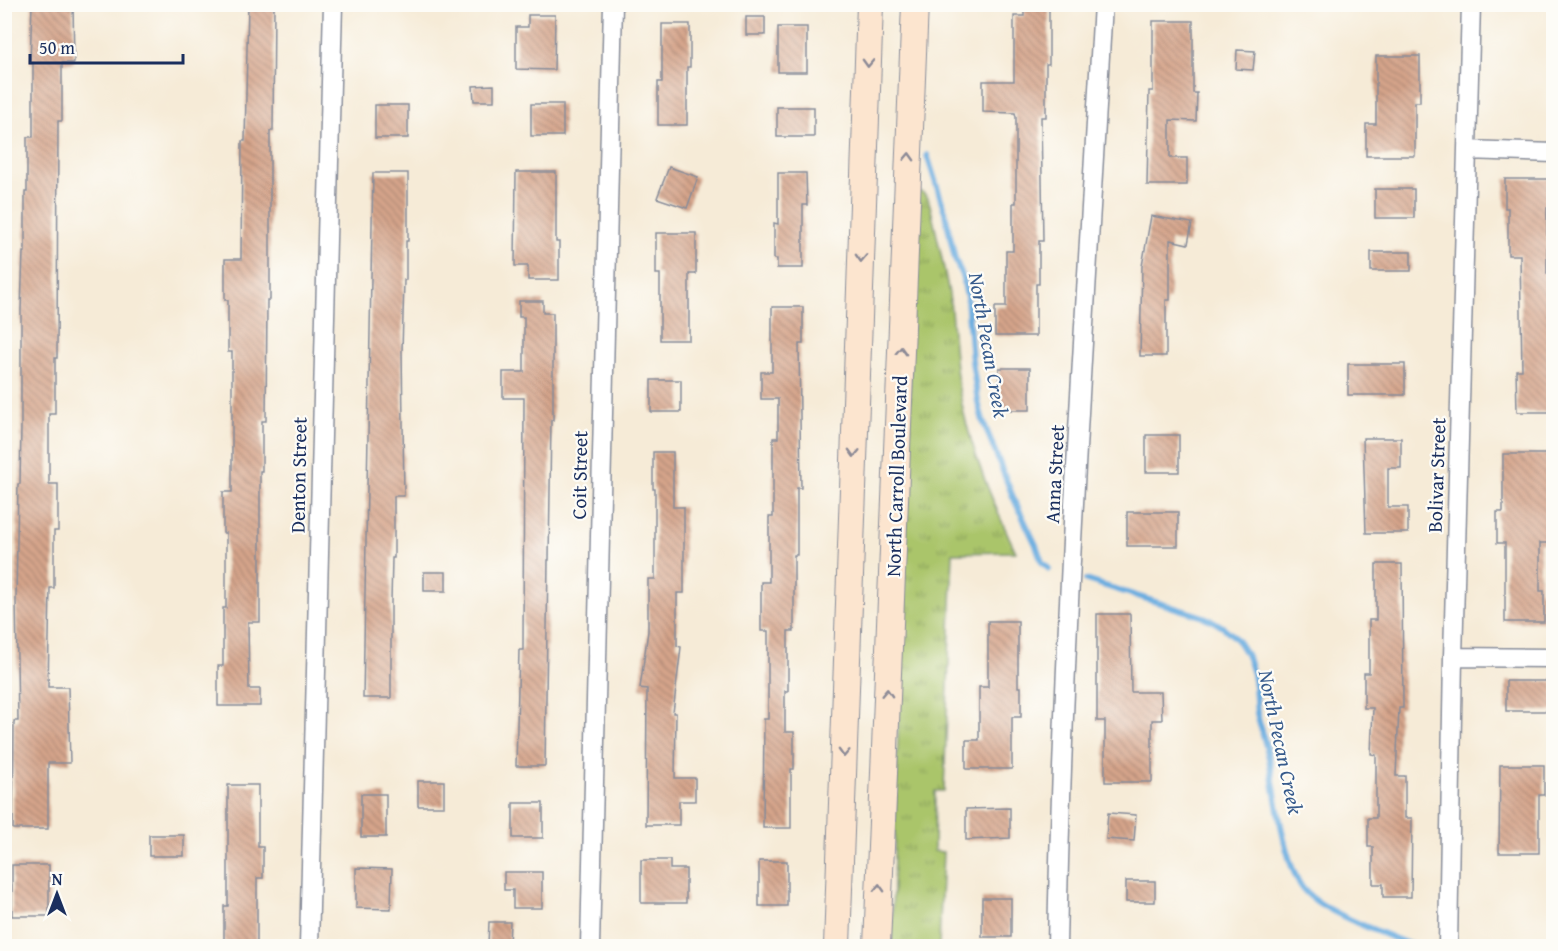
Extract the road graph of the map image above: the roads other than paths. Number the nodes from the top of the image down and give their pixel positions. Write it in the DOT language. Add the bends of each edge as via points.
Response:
graph roads {
  1 [pos="333,4"];
  2 [pos="613,4"];
  3 [pos="870,4"];
  4 [pos="915,4"];
  5 [pos="1103,4"];
  6 [pos="1471,4"];
  7 [pos="1467,150"];
  8 [pos="1554,153"];
  9 [pos="1453,657"];
  10 [pos="1554,658"];
  11 [pos="309,946"];
  12 [pos="590,946"];
  13 [pos="837,946"];
  14 [pos="877,946"];
  15 [pos="1057,946"];
  16 [pos="1448,946"];
  1 -- 11 [label="street, Denton Street"];
  2 -- 12 [label="street, Coit Street"];
  3 -- 13 [label="main road, one-way"];
  14 -- 4 [label="main road, North Carroll Boulevard, one-way"];
  5 -- 15 [label="street, Anna Street" via="1071,567"];
  6 -- 7 [label="street, Bolivar Street"];
  7 -- 8 [label="street"];
  7 -- 9 [label="street, Bolivar Street"];
  9 -- 10 [label="street"];
  9 -- 16 [label="street, Bolivar Street"];
}
